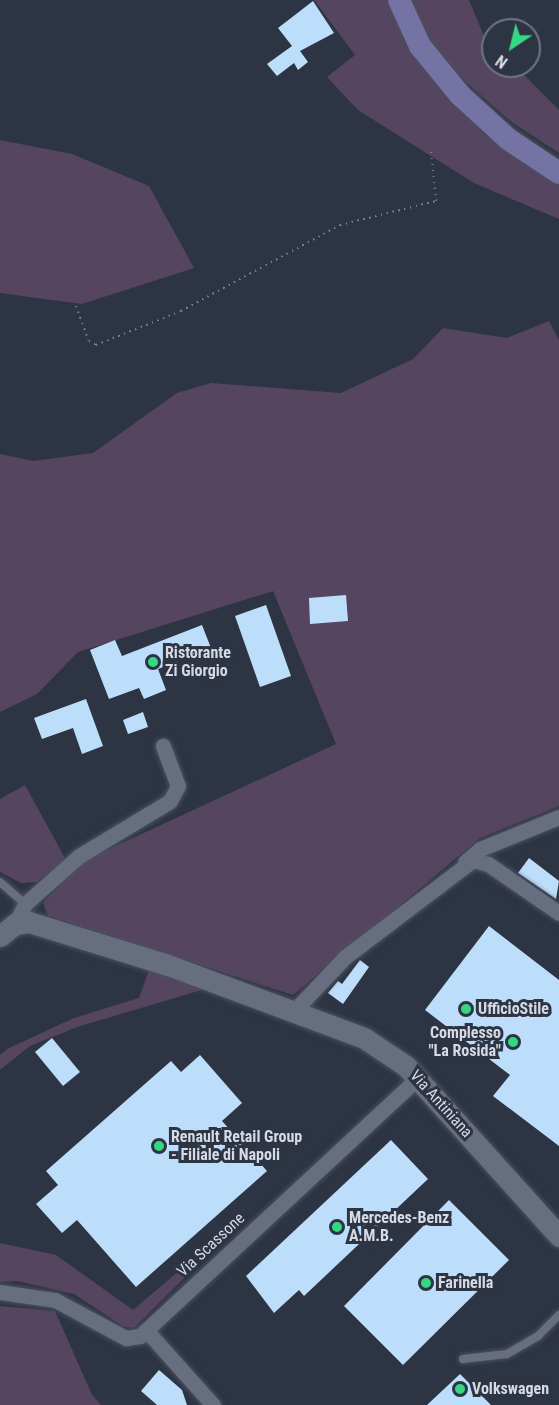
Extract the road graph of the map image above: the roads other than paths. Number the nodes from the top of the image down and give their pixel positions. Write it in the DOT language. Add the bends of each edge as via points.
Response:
graph roads {
  1 [pos="399,0"];
  2 [pos="559,173"];
  3 [pos="163,746"];
  4 [pos="559,817"];
  5 [pos="464,864"];
  6 [pos="0,882"];
  7 [pos="25,904"];
  8 [pos="559,913"];
  9 [pos="8,930"];
  10 [pos="293,1012"];
  11 [pos="418,1078"];
  12 [pos="559,1236"];
  13 [pos="0,1292"];
  14 [pos="559,1315"];
  15 [pos="146,1330"];
  16 [pos="463,1359"];
  17 [pos="213,1405"];
  1 -- 2 [label="main road" via="420,45 460,95 508,139"];
  3 -- 7 [label="street" via="178,786 170,801 79,856"];
  4 -- 5 [label="street" via="480,849"];
  5 -- 8 [label="street" via="473,860 488,864"];
  5 -- 10 [label="street" via="345,957"];
  6 -- 7 [label="lane"];
  7 -- 9 [label="street"];
  9 -- 10 [label="street, Via Antiniana" via="29,922 156,961"];
  10 -- 11 [label="street, Via Antiniana" via="364,1038 391,1053"];
  11 -- 12 [label="street, Via Antiniana"];
  11 -- 15 [label="street, Via Scassone"];
  13 -- 15 [label="street" via="55,1300 126,1338 133,1339"];
  14 -- 16 [label="lane" via="538,1336 507,1354"];
  15 -- 17 [label="street"];
}
